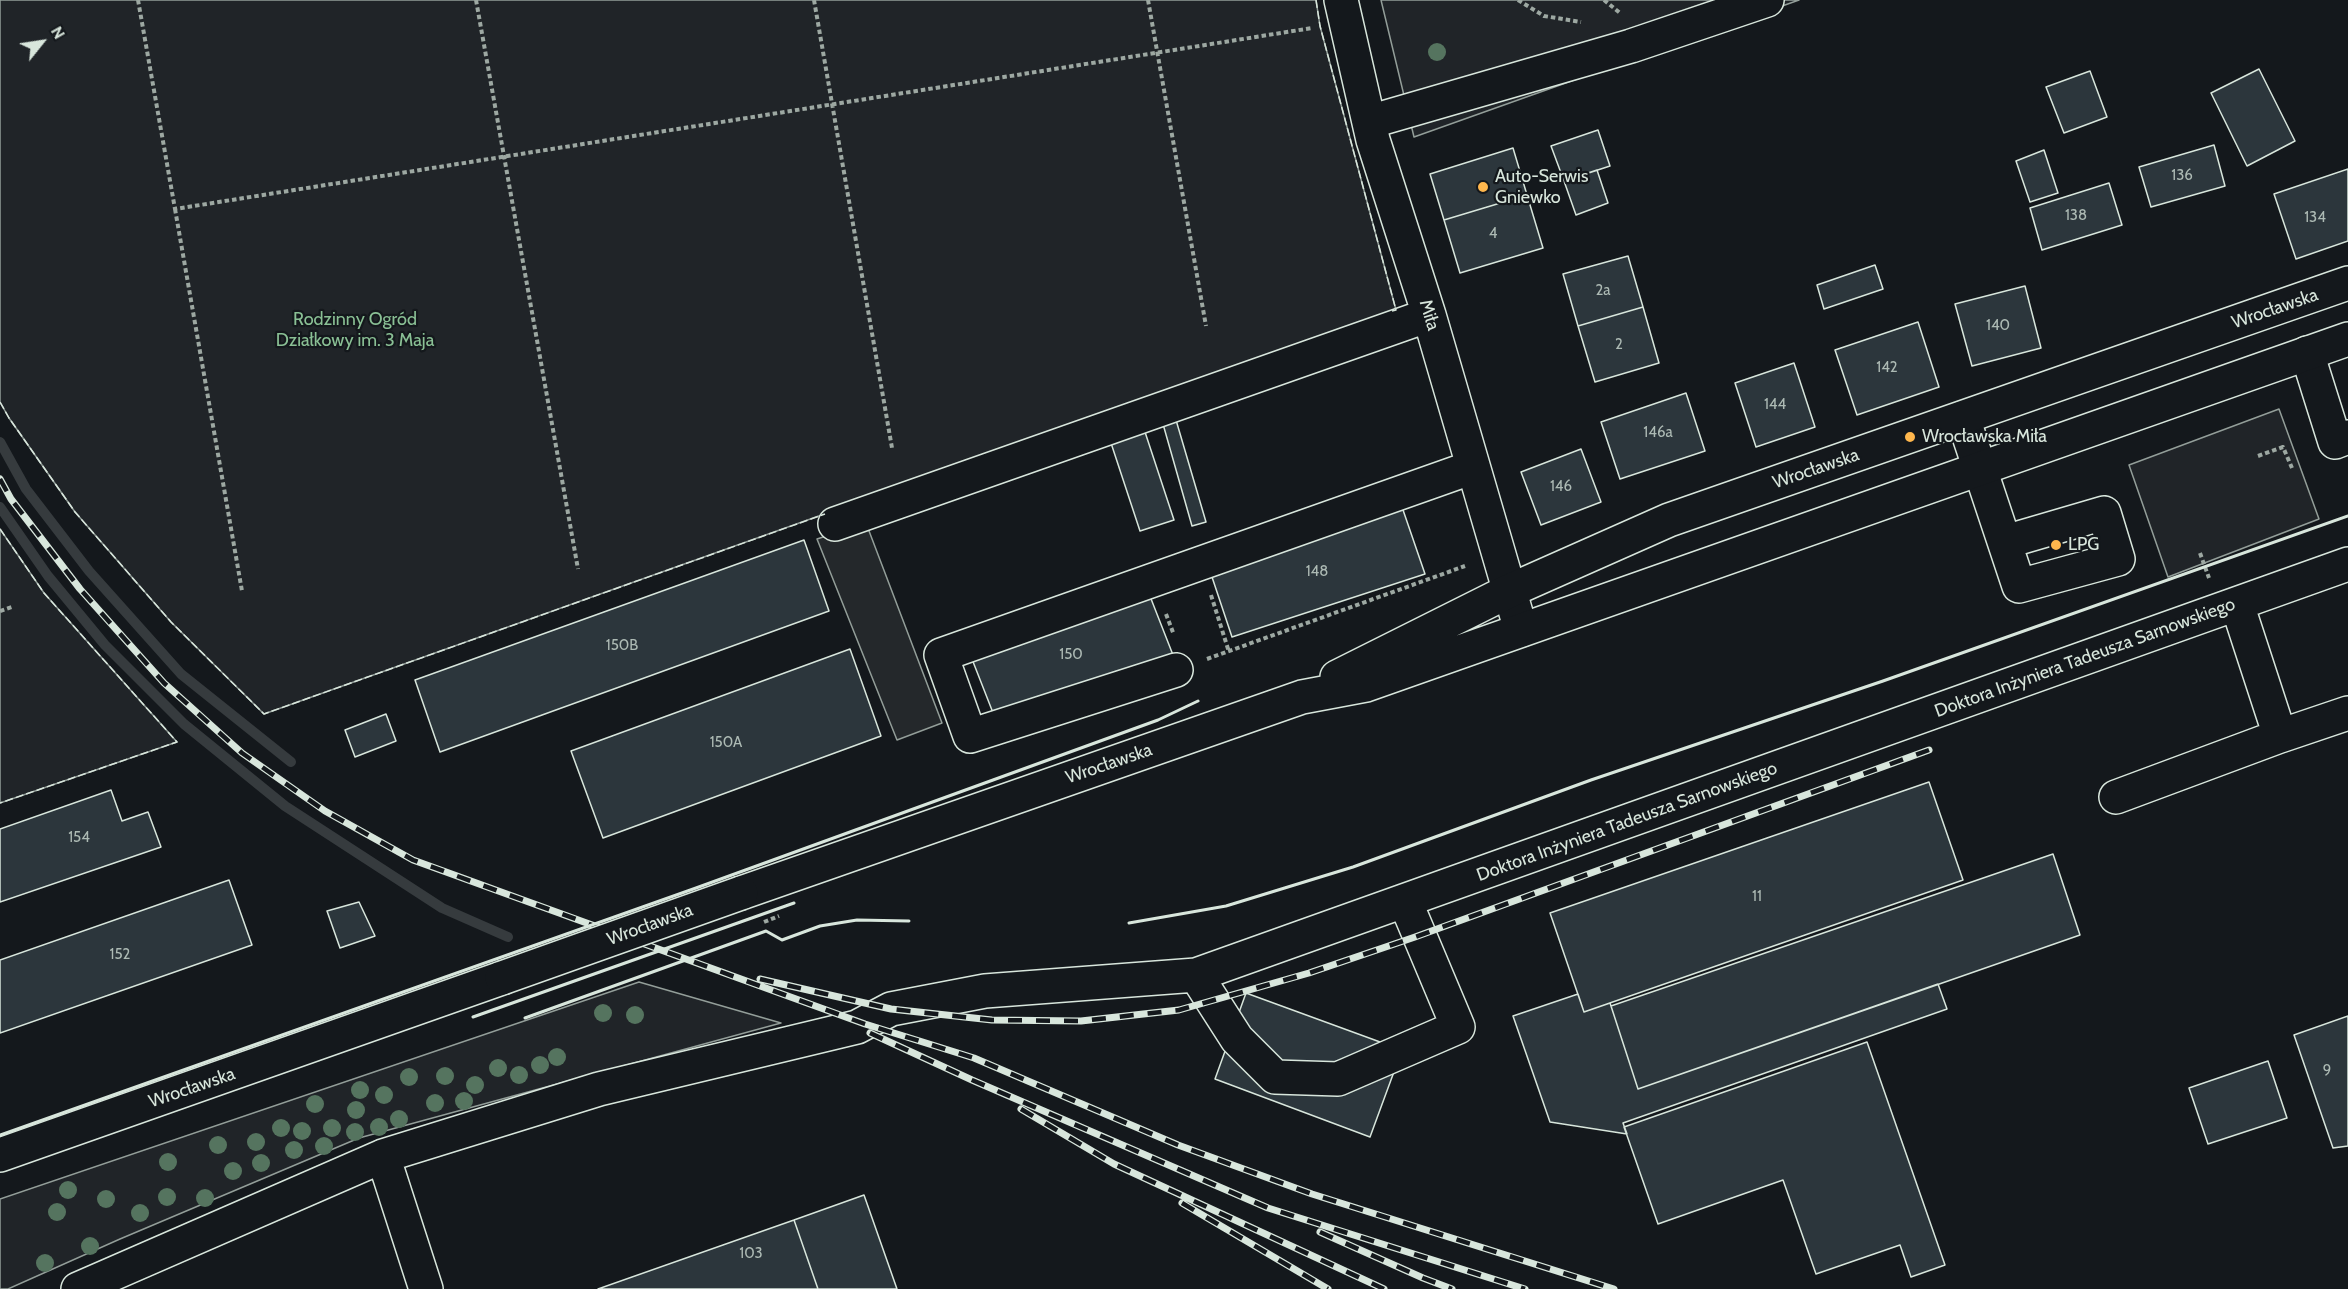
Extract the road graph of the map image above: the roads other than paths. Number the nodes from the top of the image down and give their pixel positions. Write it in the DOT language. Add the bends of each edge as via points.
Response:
graph roads {
  1 [pos="1341,0"];
  2 [pos="1767,0"];
  3 [pos="1369,122"];
  4 [pos="2348,283"];
  5 [pos="1429,315"];
  6 [pos="2348,339"];
  7 [pos="2307,353"];
  8 [pos="1963,418"];
  9 [pos="2348,437"];
  10 [pos="1473,467"];
  11 [pos="1980,467"];
  12 [pos="835,524"];
  13 [pos="2005,542"];
  14 [pos="2348,564"];
  15 [pos="1509,591"];
  16 [pos="2237,604"];
  17 [pos="1521,630"];
  18 [pos="1180,669"];
  19 [pos="1302,697"];
  20 [pos="2348,713"];
  21 [pos="2280,736"];
  22 [pos="2116,796"];
  23 [pos="1405,901"];
  24 [pos="1196,975"];
  25 [pos="0,1155"];
  26 [pos="383,1156"];
  27 [pos="78,1289"];
  28 [pos="426,1289"];
  1 -- 3 [label="main road, Miła"];
  2 -- 3 [label="main road" via="1630,46"];
  3 -- 5 [label="main road, Miła"];
  4 -- 8 [label="main road, Wrocławska"];
  5 -- 10 [label="main road, Miła"];
  5 -- 12 [label="main road"];
  6 -- 7 [label="main road, Wrocławska"];
  7 -- 9 [label="main road" via="2335,442"];
  7 -- 11 [label="main road, Wrocławska"];
  8 -- 11 [label="main road"];
  8 -- 15 [label="main road, Wrocławska" via="1669,520"];
  10 -- 15 [label="main road, Miła"];
  10 -- 18 [label="main road" via="941,655 970,736"];
  11 -- 13 [label="main road"];
  11 -- 17 [label="main road, Wrocławska"];
  14 -- 16 [label="main road, Doktora Inżyniera Tadeusza Sarnowskiego"];
  15 -- 17 [label="main road, Miła"];
  15 -- 19 [label="main road, Wrocławska"];
  16 -- 21 [label="main road"];
  16 -- 23 [label="main road, Doktora Inżyniera Tadeusza Sarnowskiego"];
  17 -- 19 [label="main road, Wrocławska" via="1366,685"];
  19 -- 25 [label="main road, Wrocławska, bridge"];
  20 -- 21 [label="main road"];
  21 -- 22 [label="main road"];
  23 -- 24 [label="main road, Doktora Inżyniera Tadeusza Sarnowskiego"];
  23 -- 24 [label="main road" via="1458,1027 1338,1079 1275,1077 1237,1039"];
  24 -- 26 [label="main road, Doktora Inżyniera Tadeusza Sarnowskiego" via="985,991 891,1009 857,1027 599,1089"];
  26 -- 27 [label="main road, Doktora Inżyniera Tadeusza Sarnowskiego"];
  26 -- 28 [label="main road"];
}
